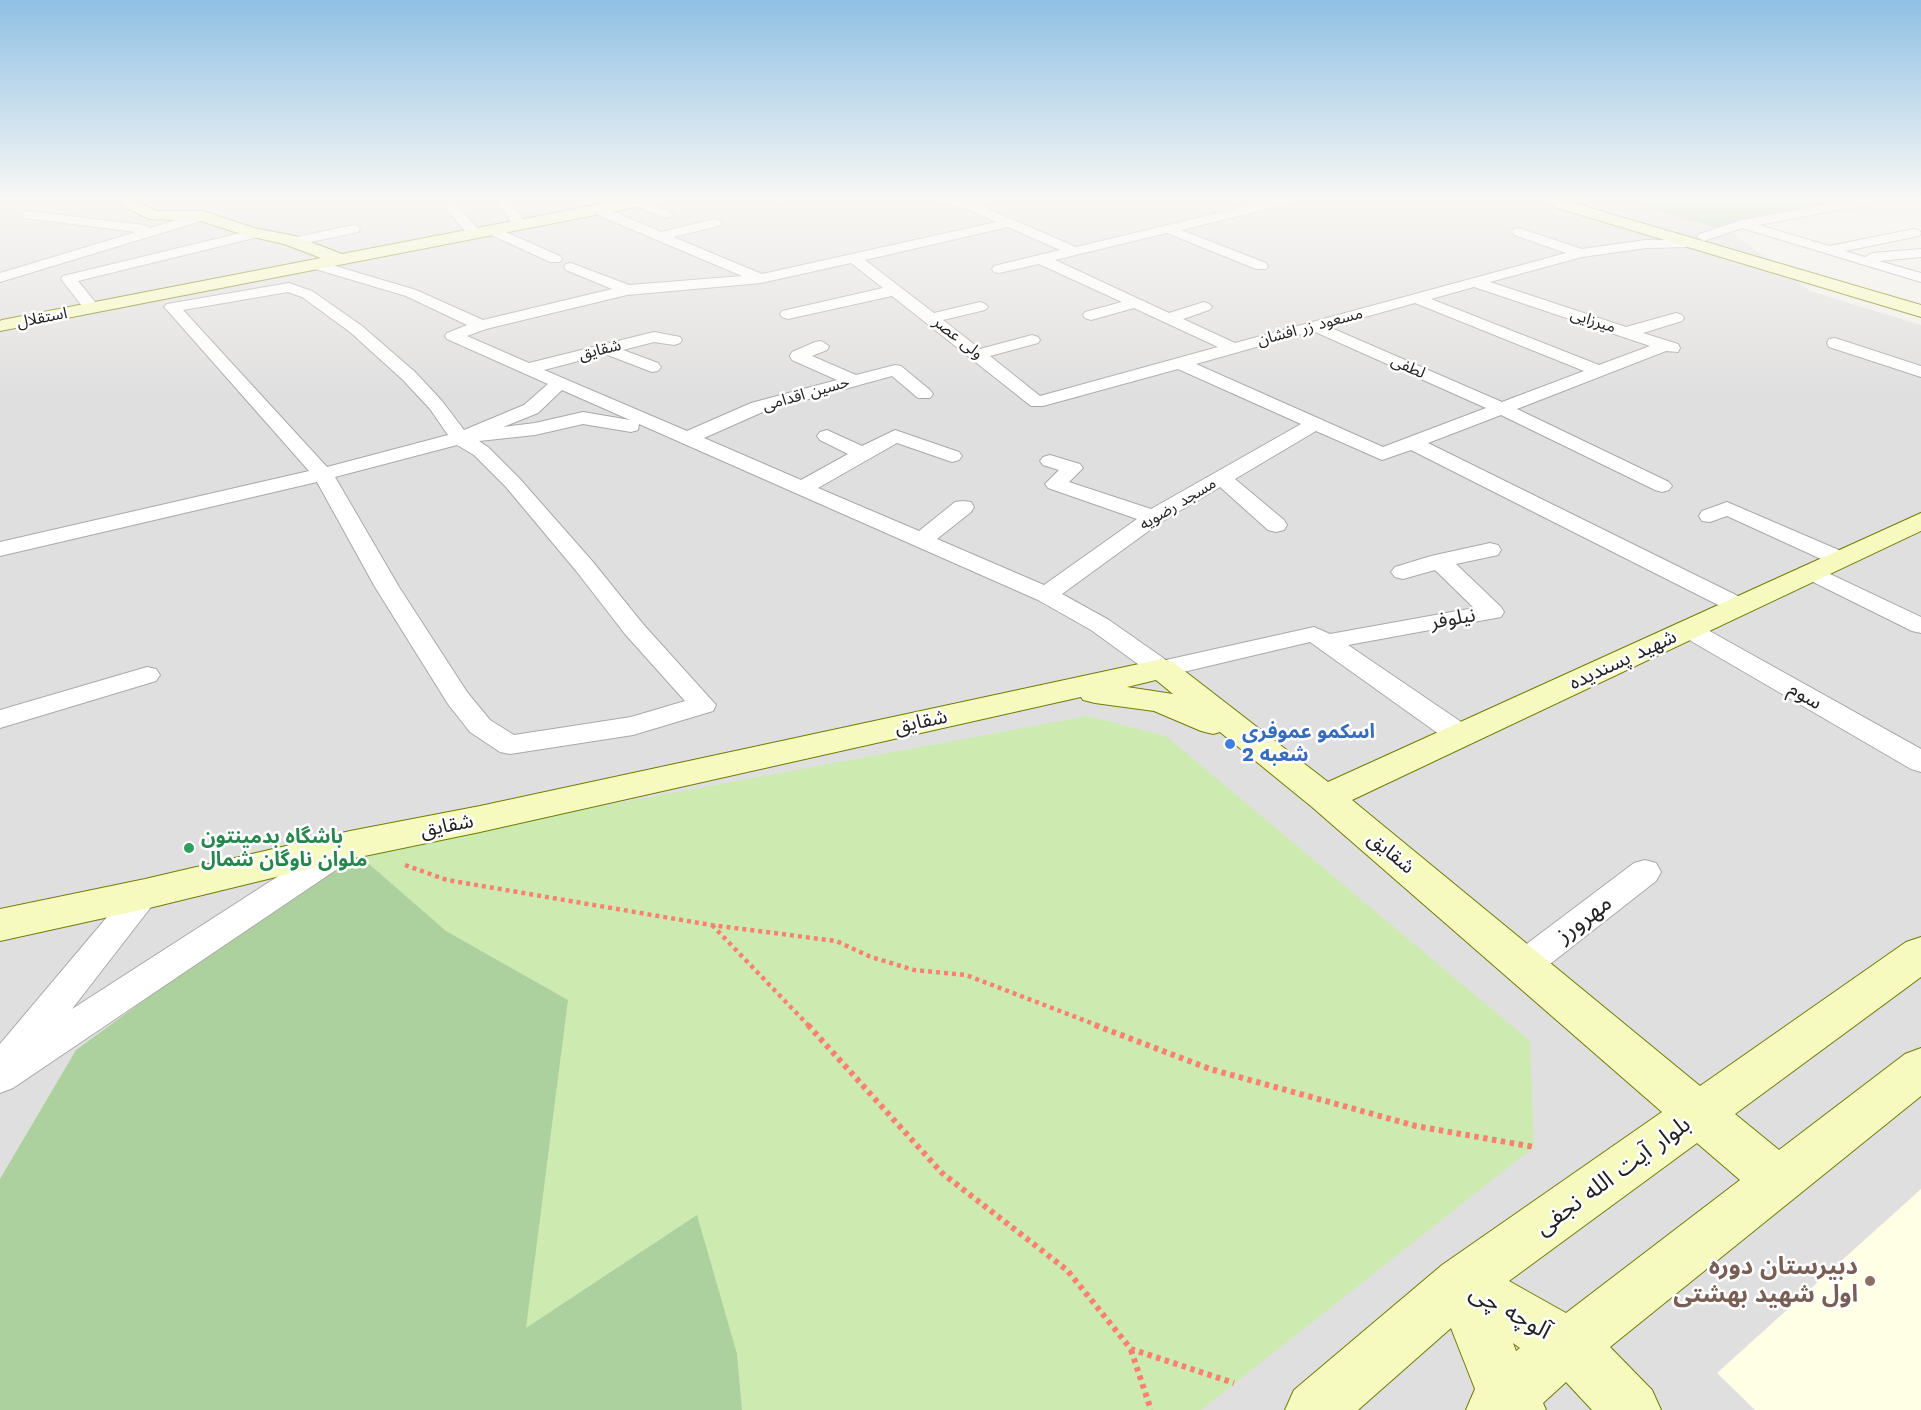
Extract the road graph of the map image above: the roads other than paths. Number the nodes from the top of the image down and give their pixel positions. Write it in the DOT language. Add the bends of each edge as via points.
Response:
graph roads {
  1 [pos="40,266"];
  2 [pos="122,266"];
  3 [pos="313,266"];
  4 [pos="320,266"];
  5 [pos="730,266"];
  6 [pos="819,266"];
  7 [pos="864,266"];
  8 [pos="1009,266"];
  9 [pos="1056,266"];
  10 [pos="1534,266"];
  11 [pos="1778,266"];
  12 [pos="1795,266"];
  13 [pos="1879,266"];
  14 [pos="571,267"];
  15 [pos="999,268"];
  16 [pos="0,278"];
  17 [pos="1921,278"];
  18 [pos="761,279"];
  19 [pos="1474,282"];
  20 [pos="627,290"];
  21 [pos="897,290"];
  22 [pos="1415,298"];
  23 [pos="1921,299"];
  24 [pos="1136,303"];
  25 [pos="980,307"];
  26 [pos="1204,307"];
  27 [pos="92,308"];
  28 [pos="1921,311"];
  29 [pos="788,314"];
  30 [pos="1091,315"];
  31 [pos="932,318"];
  32 [pos="1168,318"];
  33 [pos="1676,318"];
  34 [pos="1,325"];
  35 [pos="481,325"];
  36 [pos="1314,326"];
  37 [pos="1628,332"];
  38 [pos="674,340"];
  39 [pos="1032,340"];
  40 [pos="1835,343"];
  41 [pos="821,346"];
  42 [pos="1233,348"];
  43 [pos="606,349"];
  44 [pos="979,354"];
  45 [pos="1180,363"];
  46 [pos="652,367"];
  47 [pos="526,369"];
  48 [pos="1599,371"];
  49 [pos="1921,372"];
  50 [pos="854,381"];
  51 [pos="559,383"];
  52 [pos="924,394"];
  53 [pos="1037,402"];
  54 [pos="1501,408"];
  55 [pos="1317,423"];
  56 [pos="679,436"];
  57 [pos="827,436"];
  58 [pos="460,438"];
  59 [pos="1411,442"];
  60 [pos="862,454"];
  61 [pos="952,456"];
  62 [pos="1050,461"];
  63 [pos="323,474"];
  64 [pos="1222,478"];
  65 [pos="1662,486"];
  66 [pos="801,489"];
  67 [pos="963,507"];
  68 [pos="1710,516"];
  69 [pos="1153,517"];
  70 [pos="1921,521"];
  71 [pos="1276,525"];
  72 [pos="921,541"];
  73 [pos="0,549"];
  74 [pos="1490,550"];
  75 [pos="1840,559"];
  76 [pos="1439,561"];
  77 [pos="1403,572"];
  78 [pos="1811,572"];
  79 [pos="1046,595"];
  80 [pos="1739,606"];
  81 [pos="1921,626"];
  82 [pos="1688,629"];
  83 [pos="1325,642"];
  84 [pos="1162,669"];
  85 [pos="147,675"];
  86 [pos="1064,691"];
  87 [pos="0,719"];
  88 [pos="1460,735"];
  89 [pos="1247,736"];
  90 [pos="1921,762"];
  91 [pos="1325,798"];
  92 [pos="350,845"];
  93 [pos="1645,872"];
  94 [pos="145,894"];
  95 [pos="0,924"];
  96 [pos="1921,954"];
  97 [pos="1524,965"];
  98 [pos="0,1074"];
  99 [pos="1917,1076"];
  100 [pos="1699,1113"];
  101 [pos="1778,1181"];
  102 [pos="1461,1284"];
  103 [pos="1569,1345"];
  104 [pos="1506,1406"];
  105 [pos="1314,1410"];
  106 [pos="1632,1410"];
  1 -- 16 [label="street"];
  2 -- 27 [label="street" via="68,279"];
  3 -- 27 [label="street, استقلال"];
  4 -- 35 [label="street" via="411,293"];
  5 -- 18 [label="street"];
  6 -- 18 [label="street"];
  7 -- 21 [label="street, ولی عصر"];
  8 -- 15 [label="street"];
  9 -- 24 [label="street"];
  10 -- 19 [label="street, مسعود زر افشان"];
  11 -- 28 [label="street"];
  12 -- 23 [label="street"];
  13 -- 17 [label="street"];
  14 -- 20 [label="street"];
  18 -- 20 [label="street"];
  19 -- 22 [label="street, مسعود زر افشان"];
  19 -- 37 [label="street, میرزایی"];
  20 -- 35 [label="street"];
  21 -- 29 [label="street"];
  21 -- 31 [label="street, ولی عصر"];
  22 -- 36 [label="street, مسعود زر افشان"];
  22 -- 48 [label="street"];
  24 -- 30 [label="street"];
  24 -- 32 [label="street"];
  25 -- 31 [label="street"];
  26 -- 32 [label="street"];
  27 -- 34 [label="street, استقلال"];
  31 -- 44 [label="street, ولی عصر"];
  32 -- 42 [label="street"];
  33 -- 37 [label="street"];
  35 -- 47 [label="street" via="453,336"];
  36 -- 42 [label="street, مسعود زر افشان"];
  36 -- 54 [label="street, لطفی"];
  37 -- 48 [label="street, میرزایی" via="1671,348"];
  38 -- 43 [label="street, شقایق" via="654,337"];
  39 -- 44 [label="street"];
  40 -- 49 [label="street"];
  41 -- 50 [label="street" via="798,356"];
  42 -- 45 [label="street, مسعود زر افشان"];
  43 -- 46 [label="street"];
  43 -- 47 [label="street, شقایق"];
  44 -- 53 [label="street, ولی عصر"];
  45 -- 53 [label="street, مسعود زر افشان"];
  45 -- 55 [label="street"];
  47 -- 51 [label="street"];
  48 -- 54 [label="street"];
  50 -- 52 [label="street, حسین اقدامی" via="895,370"];
  50 -- 56 [label="street, حسین اقدامی" via="758,407"];
  51 -- 56 [label="street"];
  51 -- 58 [label="street" via="531,409"];
  54 -- 59 [label="street"];
  54 -- 65 [label="street, لطفی"];
  55 -- 59 [label="street" via="1382,454"];
  55 -- 64 [label="street, مسجد رضویه"];
  56 -- 58 [label="street" via="583,418 535,429"];
  56 -- 66 [label="street"];
  57 -- 60 [label="street"];
  58 -- 63 [label="street"];
  58 -- 63 [label="street" via="409,376 356,329 307,294 289,287 172,307"];
  58 -- 63 [label="street" via="481,451 513,483 634,629 703,705 633,726 510,745 480,726 457,698 387,587"];
  59 -- 80 [label="street"];
  60 -- 61 [label="street" via="895,436"];
  60 -- 66 [label="street"];
  62 -- 69 [label="street" via="1073,468 1055,484"];
  63 -- 73 [label="street"];
  64 -- 69 [label="street, مسجد رضویه"];
  64 -- 71 [label="street"];
  66 -- 72 [label="street"];
  67 -- 72 [label="street"];
  68 -- 75 [label="street" via="1727,508"];
  69 -- 79 [label="street, مسجد رضویه"];
  70 -- 75 [label="street, شهید پسندیده"];
  72 -- 79 [label="street"];
  74 -- 76 [label="street"];
  75 -- 78 [label="street, شهید پسندیده"];
  76 -- 77 [label="street"];
  76 -- 83 [label="street, نیلوفر" via="1492,612"];
  78 -- 80 [label="street, شهید پسندیده"];
  78 -- 81 [label="street"];
  79 -- 84 [label="street" via="1100,625"];
  80 -- 82 [label="street, شهید پسندیده"];
  82 -- 88 [label="street, شهید پسندیده"];
  82 -- 90 [label="street, سوم"];
  83 -- 84 [label="street" via="1314,634"];
  83 -- 88 [label="street"];
  84 -- 86 [label="street, شقایق"];
  84 -- 89 [label="street, شقایق"];
  85 -- 87 [label="street"];
  86 -- 89 [label="street" via="1160,701"];
  86 -- 92 [label="street, شقایق"];
  88 -- 91 [label="street, شهید پسندیده"];
  89 -- 91 [label="street, شقایق"];
  91 -- 97 [label="street, شقایق"];
  92 -- 94 [label="street, شقایق"];
  92 -- 98 [label="street"];
  93 -- 97 [label="street, مهرورز"];
  94 -- 95 [label="street, شقایق"];
  94 -- 98 [label="street"];
  96 -- 100 [label="street, بلوار آیت الله نجفی"];
  97 -- 100 [label="street, شقایق"];
  99 -- 101 [label="street"];
  100 -- 101 [label="street, شقایق"];
  100 -- 102 [label="street, بلوار آیت الله نجفی"];
  101 -- 103 [label="street"];
  102 -- 103 [label="street, آلوچه چی"];
  102 -- 104 [label="street, آلوچه چی"];
  102 -- 105 [label="street, بلوار آیت الله نجفی"];
  103 -- 104 [label="street" via="1538,1369"];
  103 -- 106 [label="street, آلوچه چی"];
}
